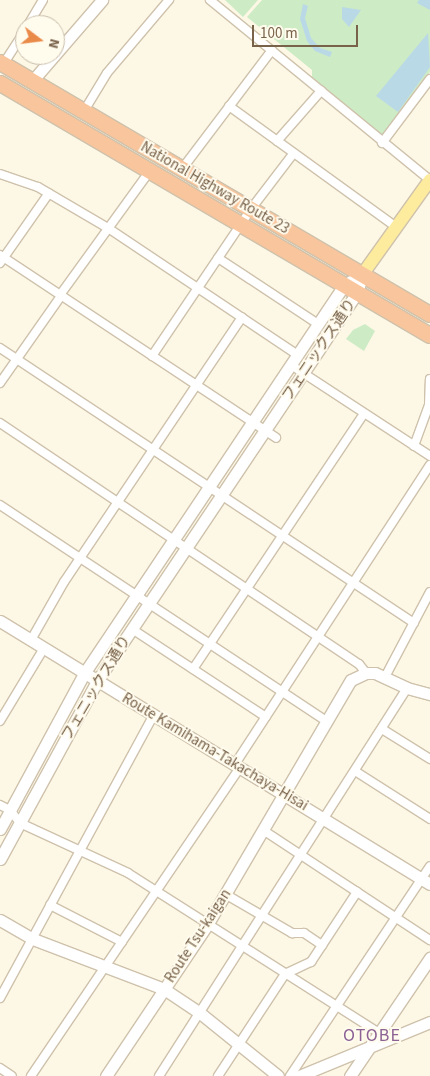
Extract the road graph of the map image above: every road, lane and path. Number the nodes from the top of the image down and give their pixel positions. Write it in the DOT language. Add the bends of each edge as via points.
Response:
graph roads {
  1 [pos="43,0"];
  2 [pos="102,0"];
  3 [pos="169,0"];
  4 [pos="214,1"];
  5 [pos="34,15"];
  6 [pos="15,44"];
  7 [pos="272,50"];
  8 [pos="2,62"];
  9 [pos="430,79"];
  10 [pos="33,80"];
  11 [pos="0,83"];
  12 [pos="321,91"];
  13 [pos="229,106"];
  14 [pos="84,111"];
  15 [pos="278,142"];
  16 [pos="382,143"];
  17 [pos="293,154"];
  18 [pos="182,169"];
  19 [pos="149,172"];
  20 [pos="0,174"];
  21 [pos="430,180"];
  22 [pos="48,193"];
  23 [pos="426,194"];
  24 [pos="251,209"];
  25 [pos="241,225"];
  26 [pos="396,227"];
  27 [pos="108,228"];
  28 [pos="1,258"];
  29 [pos="218,258"];
  30 [pos="362,275"];
  31 [pos="344,285"];
  32 [pos="197,288"];
  33 [pos="357,293"];
  34 [pos="61,295"];
  35 [pos="430,314"];
  36 [pos="242,317"];
  37 [pos="318,324"];
  38 [pos="430,335"];
  39 [pos="0,348"];
  40 [pos="152,356"];
  41 [pos="17,359"];
  42 [pos="294,360"];
  43 [pos="304,373"];
  44 [pos="430,379"];
  45 [pos="0,383"];
  46 [pos="196,386"];
  47 [pos="364,414"];
  48 [pos="0,423"];
  49 [pos="252,423"];
  50 [pos="265,431"];
  51 [pos="276,438"];
  52 [pos="414,446"];
  53 [pos="154,450"];
  54 [pos="430,456"];
  55 [pos="430,465"];
  56 [pos="209,487"];
  57 [pos="222,495"];
  58 [pos="118,503"];
  59 [pos="0,505"];
  60 [pos="283,536"];
  61 [pos="174,540"];
  62 [pos="186,548"];
  63 [pos="81,558"];
  64 [pos="355,583"];
  65 [pos="247,589"];
  66 [pos="430,592"];
  67 [pos="137,596"];
  68 [pos="148,604"];
  69 [pos="0,621"];
  70 [pos="414,623"];
  71 [pos="132,629"];
  72 [pos="320,637"];
  73 [pos="32,640"];
  74 [pos="210,644"];
  75 [pos="44,648"];
  76 [pos="193,668"];
  77 [pos="85,672"];
  78 [pos="366,673"];
  79 [pos="385,677"];
  80 [pos="97,681"];
  81 [pos="407,688"];
  82 [pos="283,692"];
  83 [pos="430,694"];
  84 [pos="154,714"];
  85 [pos="266,717"];
  86 [pos="0,720"];
  87 [pos="326,722"];
  88 [pos="382,729"];
  89 [pos="430,759"];
  90 [pos="238,766"];
  91 [pos="355,771"];
  92 [pos="285,793"];
  93 [pos="5,807"];
  94 [pos="430,819"];
  95 [pos="325,820"];
  96 [pos="20,823"];
  97 [pos="0,829"];
  98 [pos="263,830"];
  99 [pos="79,850"];
  100 [pos="303,856"];
  101 [pos="0,859"];
  102 [pos="430,866"];
  103 [pos="426,882"];
  104 [pos="155,890"];
  105 [pos="356,892"];
  106 [pos="225,894"];
  107 [pos="50,905"];
  108 [pos="262,917"];
  109 [pos="397,918"];
  110 [pos="0,920"];
  111 [pos="207,925"];
  112 [pos="33,939"];
  113 [pos="430,940"];
  114 [pos="122,942"];
  115 [pos="322,945"];
  116 [pos="243,948"];
  117 [pos="430,958"];
  118 [pos="105,966"];
  119 [pos="285,974"];
  120 [pos="164,989"];
  121 [pos="0,998"];
  122 [pos="337,1007"];
  123 [pos="200,1013"];
  124 [pos="430,1022"];
  125 [pos="379,1033"];
  126 [pos="239,1044"];
  127 [pos="368,1048"];
  128 [pos="0,1068"];
  129 [pos="12,1076"];
  130 [pos="31,1076"];
  131 [pos="106,1076"];
  132 [pos="159,1076"];
  133 [pos="218,1076"];
  134 [pos="278,1076"];
  135 [pos="290,1076"];
  136 [pos="298,1076"];
  137 [pos="350,1076"];
  1 -- 5 [label="street"];
  2 -- 10 [label="street"];
  3 -- 14 [label="street" via="107,73"];
  4 -- 7 [label="street" via="255,39"];
  6 -- 8 [label="street"];
  7 -- 12 [label="street"];
  7 -- 13 [label="street"];
  8 -- 10 [label="highway, National Highway Route 23"];
  9 -- 16 [label="street"];
  10 -- 14 [label="highway, National Highway Route 23"];
  11 -- 19 [label="highway, National Highway Route 23"];
  12 -- 15 [label="street"];
  12 -- 16 [label="street"];
  13 -- 15 [label="street"];
  13 -- 18 [label="street"];
  14 -- 18 [label="highway, National Highway Route 23"];
  15 -- 17 [label="street"];
  16 -- 21 [label="street"];
  17 -- 24 [label="street"];
  17 -- 26 [label="street"];
  18 -- 24 [label="highway, National Highway Route 23"];
  19 -- 25 [label="highway, National Highway Route 23"];
  19 -- 27 [label="street"];
  20 -- 22 [label="street"];
  21 -- 23 [label="main road"];
  22 -- 27 [label="street"];
  22 -- 28 [label="street"];
  23 -- 26 [label="main road"];
  24 -- 25 [label="street"];
  24 -- 30 [label="highway, National Highway Route 23"];
  25 -- 29 [label="street"];
  25 -- 31 [label="highway, National Highway Route 23"];
  26 -- 30 [label="main road"];
  27 -- 32 [label="street"];
  27 -- 34 [label="street"];
  28 -- 34 [label="street"];
  29 -- 32 [label="street"];
  29 -- 37 [label="street"];
  30 -- 31 [label="street, フェニックス通り"];
  30 -- 33 [label="street, フェニックス通り"];
  30 -- 35 [label="highway, National Highway Route 23"];
  31 -- 33 [label="highway, National Highway Route 23"];
  31 -- 37 [label="street, フェニックス通り"];
  32 -- 36 [label="street"];
  32 -- 40 [label="street"];
  33 -- 38 [label="highway, National Highway Route 23"];
  33 -- 43 [label="street, フェニックス通り"];
  34 -- 40 [label="street"];
  34 -- 41 [label="street"];
  36 -- 42 [label="street"];
  36 -- 46 [label="street"];
  37 -- 42 [label="street, フェニックス通り"];
  39 -- 41 [label="street"];
  40 -- 46 [label="street"];
  41 -- 45 [label="street"];
  41 -- 53 [label="street"];
  42 -- 43 [label="street"];
  42 -- 49 [label="street, フェニックス通り"];
  43 -- 47 [label="street"];
  43 -- 50 [label="street, フェニックス通り"];
  44 -- 52 [label="street" via="429,405"];
  46 -- 49 [label="street"];
  46 -- 53 [label="street"];
  47 -- 52 [label="street"];
  47 -- 60 [label="street"];
  48 -- 58 [label="street"];
  49 -- 50 [label="street"];
  49 -- 56 [label="street, フェニックス通り"];
  50 -- 51 [label="street"];
  50 -- 57 [label="street, フェニックス通り"];
  52 -- 54 [label="street"];
  53 -- 56 [label="street"];
  53 -- 58 [label="street"];
  55 -- 64 [label="street"];
  56 -- 57 [label="street"];
  56 -- 61 [label="street, フェニックス通り"];
  57 -- 60 [label="street"];
  57 -- 62 [label="street, フェニックス通り"];
  58 -- 61 [label="street"];
  58 -- 63 [label="street"];
  59 -- 63 [label="street"];
  60 -- 64 [label="street"];
  60 -- 65 [label="street"];
  61 -- 62 [label="street"];
  61 -- 67 [label="street, フェニックス通り"];
  62 -- 65 [label="street"];
  62 -- 68 [label="street, フェニックス通り"];
  63 -- 67 [label="street"];
  63 -- 73 [label="street"];
  64 -- 70 [label="street"];
  64 -- 72 [label="street"];
  65 -- 72 [label="street"];
  65 -- 74 [label="street"];
  66 -- 70 [label="street"];
  67 -- 68 [label="street"];
  67 -- 77 [label="street, フェニックス通り"];
  68 -- 71 [label="street, フェニックス通り"];
  68 -- 74 [label="street"];
  69 -- 73 [label="street, Route Kamihama-Takachaya-Hisai"];
  70 -- 79 [label="street"];
  71 -- 76 [label="street"];
  71 -- 80 [label="street, フェニックス通り"];
  72 -- 78 [label="street" via="359,664"];
  72 -- 82 [label="street"];
  73 -- 75 [label="street, Route Kamihama-Takachaya-Hisai"];
  74 -- 76 [label="street"];
  74 -- 82 [label="street"];
  75 -- 77 [label="street, Route Kamihama-Takachaya-Hisai"];
  75 -- 86 [label="street"];
  76 -- 85 [label="street"];
  77 -- 80 [label="street, Route Kamihama-Takachaya-Hisai"];
  77 -- 93 [label="street, フェニックス通り"];
  78 -- 79 [label="street"];
  78 -- 87 [label="street, Route Tsu-kaigan" via="351,680"];
  79 -- 81 [label="street"];
  80 -- 84 [label="street, Route Kamihama-Takachaya-Hisai"];
  80 -- 96 [label="street, フェニックス通り"];
  81 -- 83 [label="street"];
  81 -- 88 [label="street"];
  82 -- 85 [label="street"];
  82 -- 87 [label="street"];
  84 -- 90 [label="street, Route Kamihama-Takachaya-Hisai"];
  84 -- 99 [label="street"];
  85 -- 90 [label="street"];
  87 -- 92 [label="street, Route Tsu-kaigan"];
  88 -- 89 [label="street"];
  88 -- 91 [label="street"];
  90 -- 92 [label="street, Route Kamihama-Takachaya-Hisai"];
  90 -- 104 [label="street"];
  91 -- 94 [label="street"];
  91 -- 95 [label="street"];
  92 -- 95 [label="street, Route Kamihama-Takachaya-Hisai"];
  92 -- 98 [label="street, Route Tsu-kaigan"];
  93 -- 96 [label="street"];
  93 -- 97 [label="street, フェニックス通り"];
  95 -- 100 [label="street"];
  95 -- 103 [label="street, Route Kamihama-Takachaya-Hisai"];
  96 -- 99 [label="street"];
  96 -- 101 [label="street, フェニックス通り"];
  98 -- 100 [label="street"];
  98 -- 106 [label="street, Route Tsu-kaigan"];
  99 -- 104 [label="street"];
  99 -- 107 [label="street"];
  100 -- 105 [label="street"];
  100 -- 108 [label="street"];
  102 -- 103 [label="street"];
  103 -- 109 [label="street"];
  104 -- 111 [label="street"];
  104 -- 114 [label="street"];
  105 -- 109 [label="street"];
  105 -- 115 [label="street"];
  106 -- 108 [label="street"];
  106 -- 111 [label="street, Route Tsu-kaigan"];
  107 -- 112 [label="street"];
  107 -- 114 [label="street"];
  108 -- 115 [label="street" via="292,933 304,933"];
  108 -- 116 [label="street"];
  109 -- 113 [label="street"];
  109 -- 122 [label="street"];
  110 -- 112 [label="street"];
  111 -- 116 [label="street"];
  111 -- 120 [label="street, Route Tsu-kaigan"];
  112 -- 118 [label="street"];
  112 -- 121 [label="street"];
  114 -- 118 [label="street"];
  115 -- 119 [label="street" via="311,962"];
  116 -- 119 [label="street"];
  116 -- 123 [label="street"];
  117 -- 125 [label="street"];
  118 -- 120 [label="street"];
  118 -- 130 [label="street"];
  119 -- 122 [label="street"];
  119 -- 126 [label="street"];
  120 -- 123 [label="street"];
  120 -- 131 [label="street, Route Tsu-kaigan"];
  122 -- 125 [label="street"];
  122 -- 135 [label="street"];
  123 -- 126 [label="street"];
  123 -- 132 [label="street"];
  124 -- 127 [label="street"];
  125 -- 127 [label="street"];
  126 -- 133 [label="street"];
  126 -- 134 [label="street"];
  127 -- 136 [label="street"];
  127 -- 137 [label="street"];
  128 -- 129 [label="street"];
}
